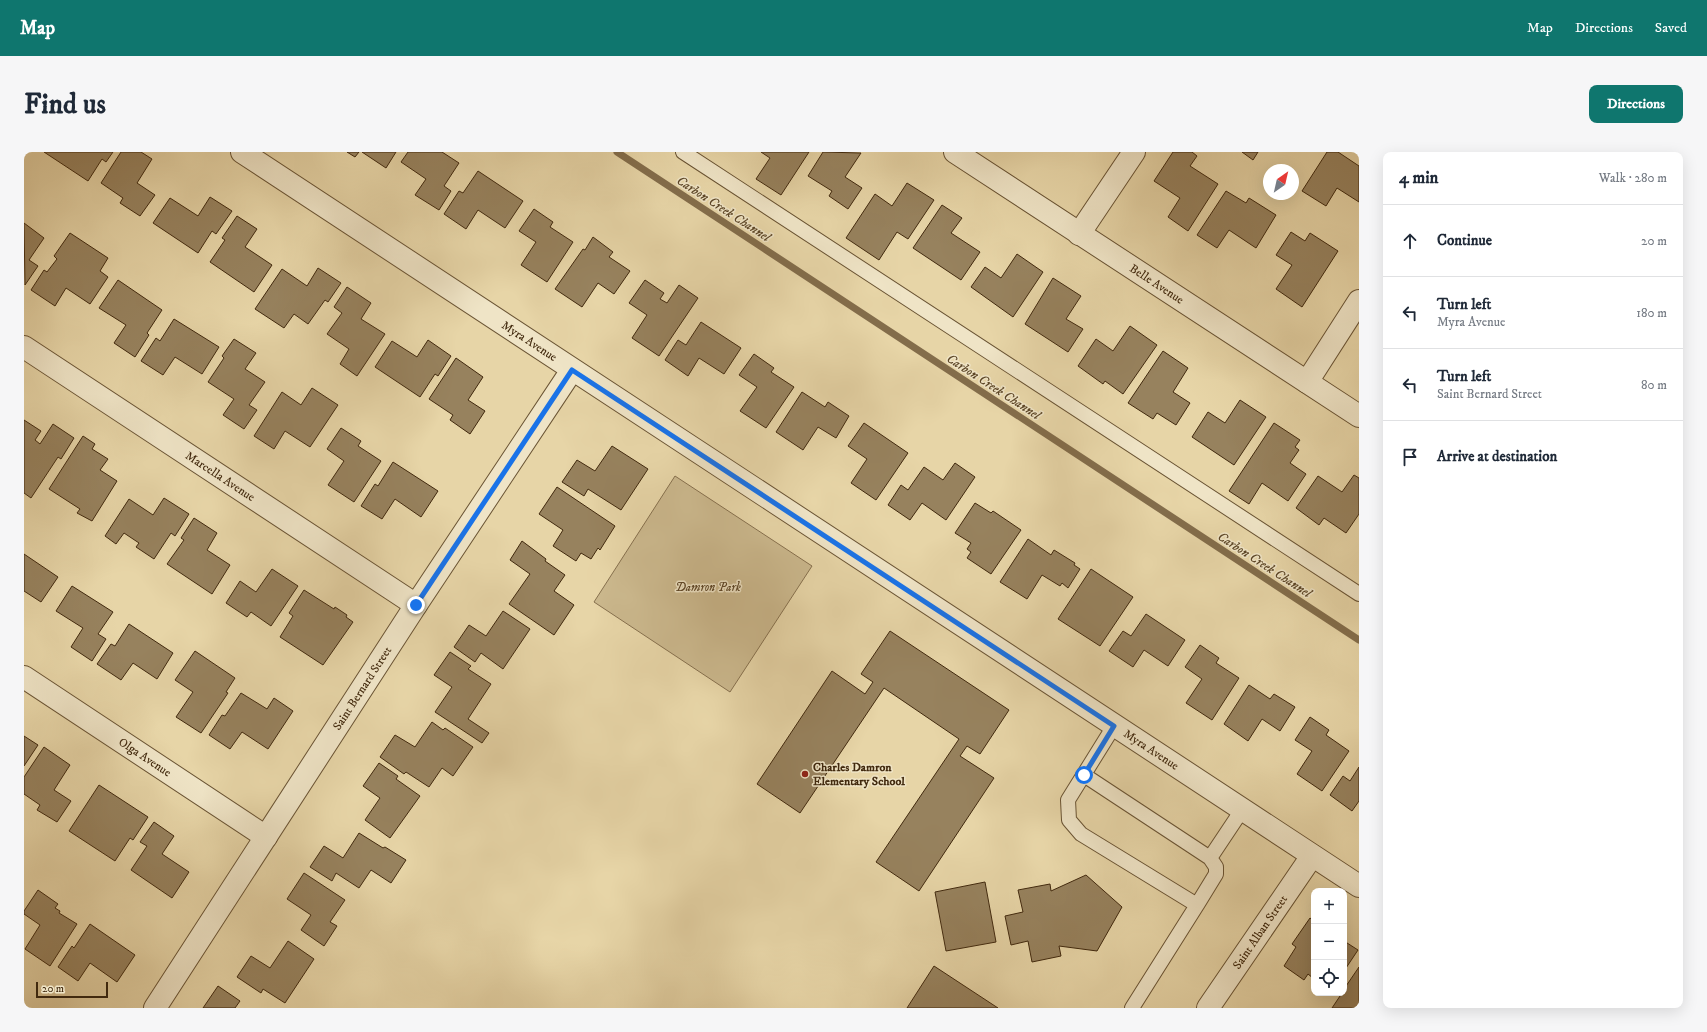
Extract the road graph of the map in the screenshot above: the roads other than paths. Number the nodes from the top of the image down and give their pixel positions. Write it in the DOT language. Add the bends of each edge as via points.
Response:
graph roads {
  1 [pos="242,152"];
  2 [pos="683,152"];
  3 [pos="955,152"];
  4 [pos="1134,152"];
  5 [pos="1079,234"];
  6 [pos="1359,301"];
  7 [pos="24,347"];
  8 [pos="572,370"];
  9 [pos="1307,382"];
  10 [pos="1359,416"];
  11 [pos="1359,594"];
  12 [pos="416,605"];
  13 [pos="24,677"];
  14 [pos="1114,726"];
  15 [pos="1084,775"];
  16 [pos="1242,810"];
  17 [pos="266,837"];
  18 [pos="1312,856"];
  19 [pos="1210,858"];
  20 [pos="1359,886"];
  21 [pos="1197,905"];
  22 [pos="155,1008"];
  23 [pos="1132,1008"];
  24 [pos="1208,1008"];
  1 -- 8 [label="street, Myra Avenue"];
  2 -- 11 [label="lane"];
  3 -- 5 [label="street, Belle Avenue"];
  4 -- 5 [label="street"];
  5 -- 9 [label="street, Belle Avenue"];
  6 -- 9 [label="street"];
  7 -- 12 [label="street, Marcella Avenue"];
  8 -- 12 [label="street, Saint Bernard Street"];
  8 -- 14 [label="street, Myra Avenue"];
  9 -- 10 [label="street, Belle Avenue"];
  12 -- 17 [label="street, Saint Bernard Street"];
  13 -- 17 [label="street, Olga Avenue"];
  14 -- 15 [label="lane"];
  14 -- 16 [label="street, Myra Avenue"];
  15 -- 19 [label="lane"];
  15 -- 21 [label="lane" via="1068,800 1069,820 1081,834"];
  16 -- 18 [label="street, Myra Avenue"];
  16 -- 19 [label="lane"];
  17 -- 22 [label="street, Saint Bernard Street"];
  18 -- 20 [label="street, Myra Avenue"];
  18 -- 24 [label="street, Saint Alban Street"];
  19 -- 21 [label="lane" via="1216,867 1216,874"];
  21 -- 23 [label="lane"];
}
